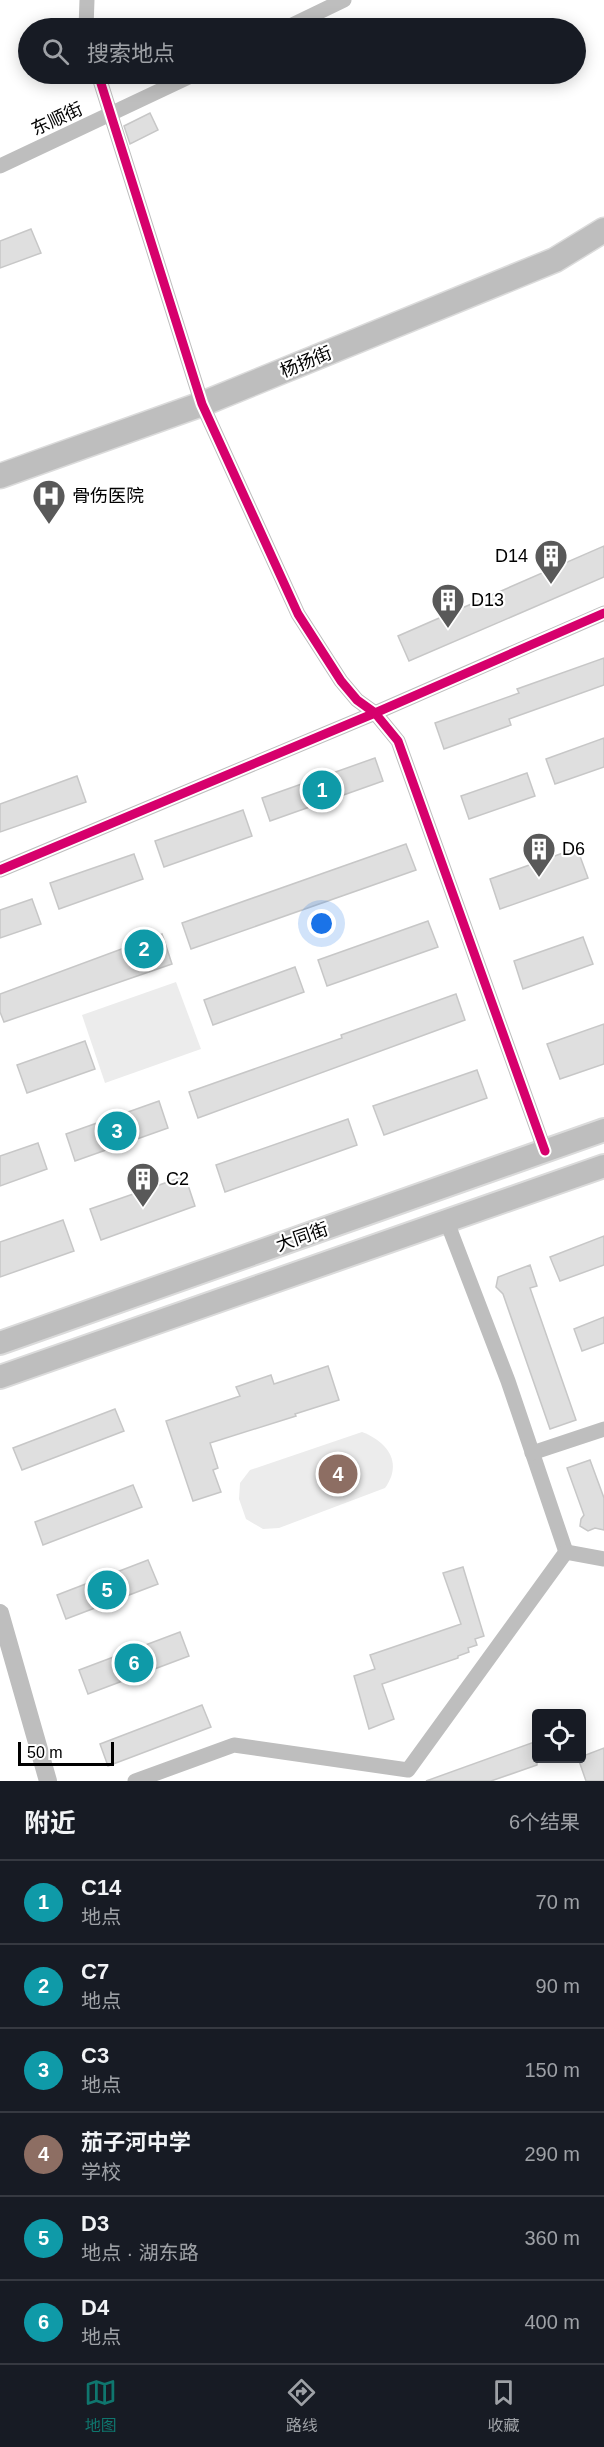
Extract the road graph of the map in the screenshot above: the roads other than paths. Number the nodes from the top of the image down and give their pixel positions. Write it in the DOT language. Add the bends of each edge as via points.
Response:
graph roads {
  1 [pos="87,0"];
  2 [pos="344,0"];
  3 [pos="86,18"];
  4 [pos="307,18"];
  5 [pos="101,84"];
  6 [pos="175,84"];
  7 [pos="110,116"];
  8 [pos="0,166"];
  9 [pos="604,230"];
  10 [pos="202,404"];
  11 [pos="0,476"];
  12 [pos="604,613"];
  13 [pos="375,713"];
  14 [pos="0,870"];
  15 [pos="604,1131"];
  16 [pos="545,1151"];
  17 [pos="604,1166"];
  18 [pos="447,1222"];
  19 [pos="0,1343"];
  20 [pos="0,1377"];
  21 [pos="604,1429"];
  22 [pos="531,1453"];
  23 [pos="566,1552"];
  24 [pos="604,1559"];
  25 [pos="0,1613"];
  26 [pos="410,1776"];
  27 [pos="48,1781"];
  28 [pos="135,1781"];
  1 -- 3 [label="street"];
  2 -- 4 [label="street"];
  5 -- 7 [label="street"];
  6 -- 7 [label="street, 东顺街"];
  7 -- 8 [label="street, 东顺街"];
  7 -- 10 [label="street"];
  9 -- 10 [label="highway, 杨扬街" via="555,260"];
  10 -- 11 [label="highway, 杨扬街"];
  10 -- 13 [label="street" via="298,614 342,681 357,700"];
  12 -- 13 [label="street"];
  13 -- 14 [label="street"];
  13 -- 16 [label="street" via="398,741"];
  15 -- 16 [label="main road, 大同街"];
  16 -- 19 [label="main road, 大同街"];
  17 -- 18 [label="main road, 大同街"];
  18 -- 20 [label="main road, 大同街"];
  18 -- 22 [label="street"];
  21 -- 22 [label="street"];
  22 -- 23 [label="street"];
  23 -- 24 [label="street"];
  23 -- 26 [label="street"];
  25 -- 27 [label="street"];
  26 -- 28 [label="street" via="234,1746"];
}
